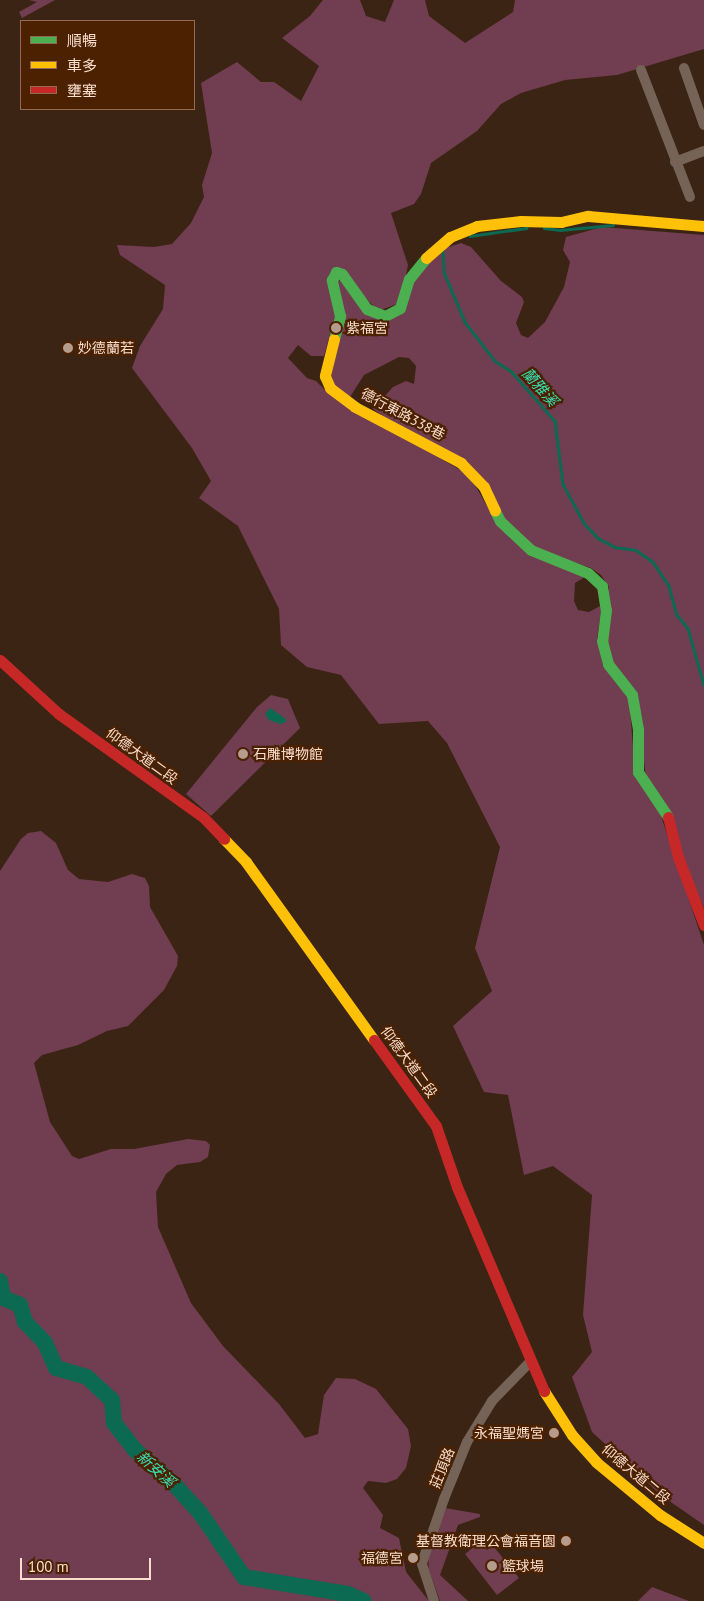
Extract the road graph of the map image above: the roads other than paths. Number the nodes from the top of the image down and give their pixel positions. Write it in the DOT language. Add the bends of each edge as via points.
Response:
graph roads {
  1 [pos="684,68"];
  2 [pos="641,70"];
  3 [pos="704,125"];
  4 [pos="704,151"];
  5 [pos="675,162"];
  6 [pos="690,197"];
  7 [pos="704,226"];
  8 [pos="0,660"];
  9 [pos="704,925"];
  10 [pos="530,1362"];
  11 [pos="704,1543"];
  12 [pos="434,1601"];
  1 -- 3 [label="street"];
  2 -- 5 [label="street"];
  4 -- 5 [label="street"];
  5 -- 6 [label="street"];
  7 -- 9 [label="street, 德行東路338巷" via="588,216 561,222 521,220 477,226 450,237 425,259 409,279 400,308 390,314 372,313 342,274 333,273 332,283 340,316 325,366 326,382 355,407 461,463 484,487 500,521 523,544 545,557 588,573 602,586 606,610 602,641 608,664 632,695 638,730 638,772 642,782 667,811 678,857"];
  8 -- 10 [label="street, 仰德大道二段" via="59,714 204,818 246,862 436,1126 457,1187"];
  10 -- 11 [label="street, 仰德大道二段" via="545,1394 572,1435 596,1462 660,1515"];
  10 -- 12 [label="street, 莊頂路" via="492,1401 467,1442 444,1499 422,1563"];
}
